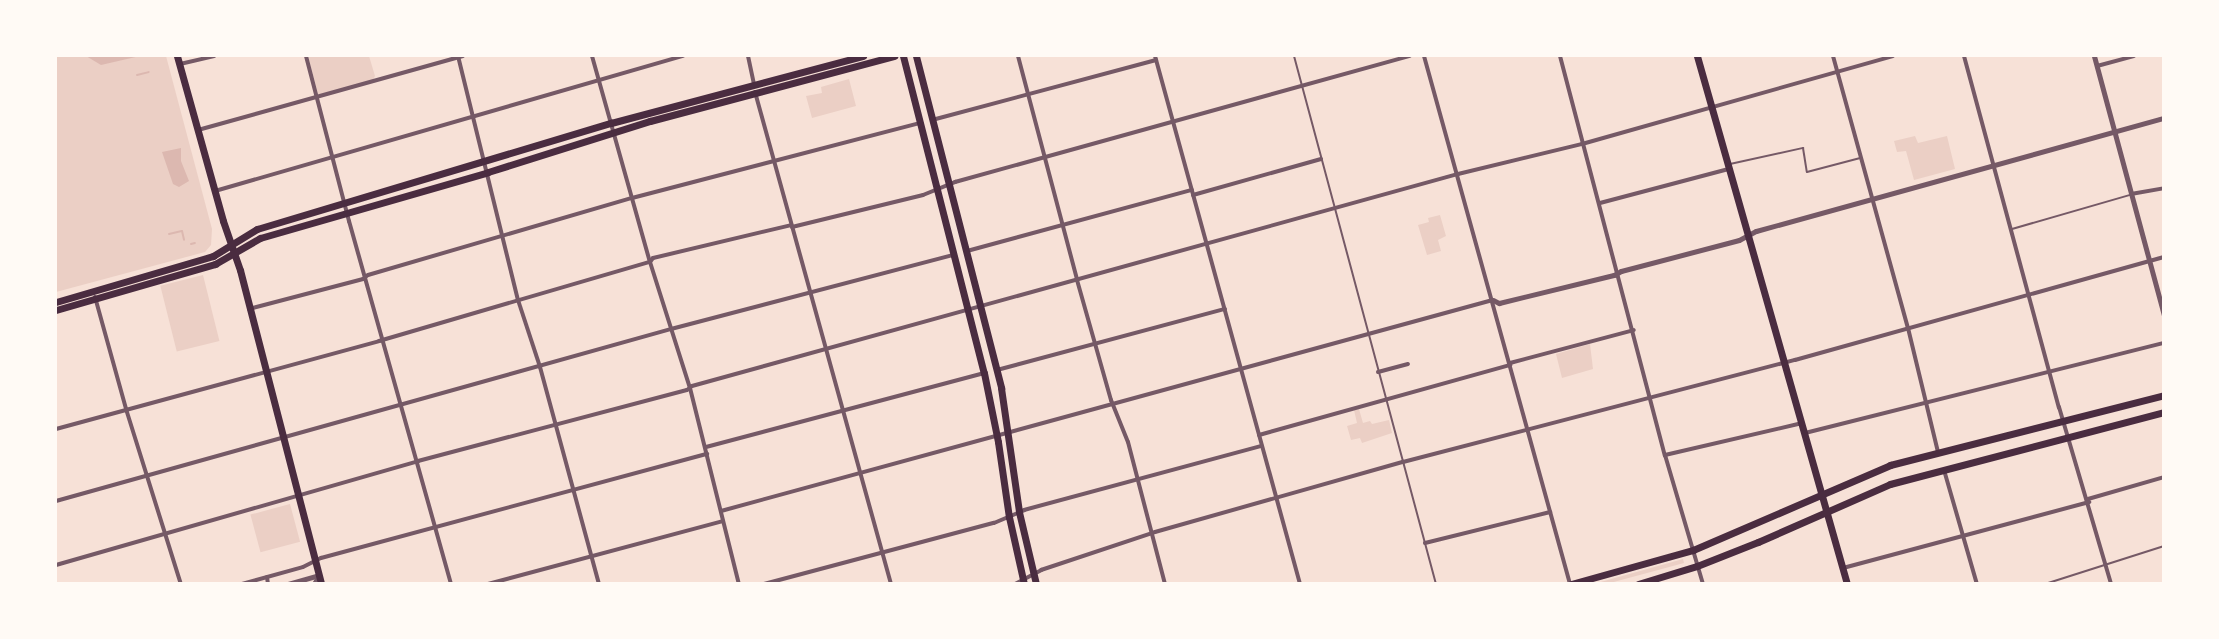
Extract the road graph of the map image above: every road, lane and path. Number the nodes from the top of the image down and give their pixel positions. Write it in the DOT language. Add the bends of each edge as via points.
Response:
graph roads {
  1 [pos="177,56"];
  2 [pos="214,56"];
  3 [pos="306,56"];
  4 [pos="459,56"];
  5 [pos="592,56"];
  6 [pos="683,56"];
  7 [pos="748,56"];
  8 [pos="863,56"];
  9 [pos="894,56"];
  10 [pos="903,56"];
  11 [pos="916,56"];
  12 [pos="1018,56"];
  13 [pos="1294,56"];
  14 [pos="1410,56"];
  15 [pos="1424,56"];
  16 [pos="1560,56"];
  17 [pos="1697,56"];
  18 [pos="1833,56"];
  19 [pos="1893,56"];
  20 [pos="1964,56"];
  21 [pos="2094,56"];
  22 [pos="2134,56"];
  23 [pos="1156,58"];
  24 [pos="179,64"];
  25 [pos="2097,66"];
  26 [pos="1838,71"];
  27 [pos="598,79"];
  28 [pos="1302,85"];
  29 [pos="755,88"];
  30 [pos="1029,96"];
  31 [pos="316,99"];
  32 [pos="1711,106"];
  33 [pos="474,117"];
  34 [pos="2163,118"];
  35 [pos="932,120"];
  36 [pos="611,123"];
  37 [pos="921,123"];
  38 [pos="1173,123"];
  39 [pos="197,130"];
  40 [pos="2115,131"];
  41 [pos="614,132"];
  42 [pos="1581,144"];
  43 [pos="334,158"];
  44 [pos="1046,158"];
  45 [pos="1860,158"];
  46 [pos="1321,159"];
  47 [pos="774,160"];
  48 [pos="486,162"];
  49 [pos="1995,164"];
  50 [pos="1728,167"];
  51 [pos="488,172"];
  52 [pos="1458,174"];
  53 [pos="948,185"];
  54 [pos="2163,188"];
  55 [pos="938,190"];
  56 [pos="1192,190"];
  57 [pos="214,191"];
  58 [pos="2131,194"];
  59 [pos="1193,195"];
  60 [pos="632,198"];
  61 [pos="1871,199"];
  62 [pos="1600,203"];
  63 [pos="345,204"];
  64 [pos="1336,208"];
  65 [pos="347,213"];
  66 [pos="1064,225"];
  67 [pos="792,226"];
  68 [pos="2012,229"];
  69 [pos="503,235"];
  70 [pos="1747,235"];
  71 [pos="230,244"];
  72 [pos="1207,245"];
  73 [pos="966,251"];
  74 [pos="234,253"];
  75 [pos="954,255"];
  76 [pos="2163,257"];
  77 [pos="2149,261"];
  78 [pos="650,262"];
  79 [pos="1618,273"];
  80 [pos="365,276"];
  81 [pos="1077,280"];
  82 [pos="810,292"];
  83 [pos="2030,294"];
  84 [pos="94,295"];
  85 [pos="518,300"];
  86 [pos="1492,300"];
  87 [pos="56,302"];
  88 [pos="981,307"];
  89 [pos="249,309"];
  90 [pos="1225,309"];
  91 [pos="56,310"];
  92 [pos="968,311"];
  93 [pos="2163,316"];
  94 [pos="1908,328"];
  95 [pos="671,329"];
  96 [pos="1634,330"];
  97 [pos="1368,333"];
  98 [pos="383,339"];
  99 [pos="2163,343"];
  100 [pos="1096,345"];
  101 [pos="826,349"];
  102 [pos="1784,363"];
  103 [pos="1408,364"];
  104 [pos="1510,364"];
  105 [pos="540,367"];
  106 [pos="1240,369"];
  107 [pos="997,370"];
  108 [pos="265,371"];
  109 [pos="1378,372"];
  110 [pos="984,373"];
  111 [pos="2050,373"];
  112 [pos="690,388"];
  113 [pos="2163,394"];
  114 [pos="1386,398"];
  115 [pos="1651,398"];
  116 [pos="1113,403"];
  117 [pos="1925,403"];
  118 [pos="402,406"];
  119 [pos="126,409"];
  120 [pos="843,412"];
  121 [pos="2163,412"];
  122 [pos="2063,420"];
  123 [pos="1802,423"];
  124 [pos="556,425"];
  125 [pos="56,429"];
  126 [pos="1527,429"];
  127 [pos="1009,431"];
  128 [pos="1805,433"];
  129 [pos="997,434"];
  130 [pos="1259,435"];
  131 [pos="2069,437"];
  132 [pos="282,438"];
  133 [pos="1263,446"];
  134 [pos="706,447"];
  135 [pos="1938,453"];
  136 [pos="707,454"];
  137 [pos="1665,455"];
  138 [pos="418,461"];
  139 [pos="1402,462"];
  140 [pos="1944,469"];
  141 [pos="860,473"];
  142 [pos="147,476"];
  143 [pos="2163,477"];
  144 [pos="1138,480"];
  145 [pos="574,490"];
  146 [pos="297,495"];
  147 [pos="1823,496"];
  148 [pos="1278,499"];
  149 [pos="56,501"];
  150 [pos="2088,501"];
  151 [pos="721,511"];
  152 [pos="1019,512"];
  153 [pos="1550,512"];
  154 [pos="1827,512"];
  155 [pos="1009,517"];
  156 [pos="723,520"];
  157 [pos="435,527"];
  158 [pos="167,533"];
  159 [pos="1152,533"];
  160 [pos="1963,535"];
  161 [pos="1425,543"];
  162 [pos="2163,546"];
  163 [pos="1693,550"];
  164 [pos="882,552"];
  165 [pos="592,555"];
  166 [pos="315,561"];
  167 [pos="56,565"];
  168 [pos="2106,565"];
  169 [pos="1697,566"];
  170 [pos="1843,568"];
  171 [pos="1033,574"];
  172 [pos="319,575"];
  173 [pos="267,577"];
  174 [pos="1023,582"];
  175 [pos="181,584"];
  176 [pos="242,584"];
  177 [pos="268,584"];
  178 [pos="288,584"];
  179 [pos="314,584"];
  180 [pos="321,584"];
  181 [pos="451,584"];
  182 [pos="488,584"];
  183 [pos="599,584"];
  184 [pos="739,584"];
  185 [pos="764,584"];
  186 [pos="891,584"];
  187 [pos="1015,584"];
  188 [pos="1036,584"];
  189 [pos="1165,584"];
  190 [pos="1300,584"];
  191 [pos="1437,584"];
  192 [pos="1570,584"];
  193 [pos="1638,584"];
  194 [pos="1703,584"];
  195 [pos="1847,584"];
  196 [pos="1977,584"];
  197 [pos="2046,584"];
  198 [pos="2111,584"];
  1 -- 24 [label="main road"];
  2 -- 24 [label="street"];
  3 -- 31 [label="street"];
  4 -- 31 [label="street"];
  4 -- 33 [label="street"];
  5 -- 27 [label="street"];
  6 -- 27 [label="street"];
  7 -- 29 [label="street"];
  8 -- 29 [label="main road"];
  9 -- 29 [label="main road"];
  10 -- 37 [label="main road"];
  11 -- 35 [label="main road"];
  12 -- 30 [label="street"];
  13 -- 28 [label="lane"];
  14 -- 28 [label="street"];
  15 -- 52 [label="street"];
  16 -- 42 [label="street"];
  17 -- 32 [label="main road"];
  18 -- 26 [label="street"];
  19 -- 26 [label="street"];
  20 -- 49 [label="street"];
  21 -- 25 [label="street"];
  22 -- 25 [label="street"];
  23 -- 30 [label="street"];
  23 -- 38 [label="street"];
  24 -- 39 [label="main road"];
  25 -- 40 [label="street"];
  26 -- 32 [label="street"];
  26 -- 45 [label="street"];
  27 -- 33 [label="street"];
  27 -- 36 [label="street"];
  28 -- 38 [label="street"];
  28 -- 46 [label="lane"];
  29 -- 36 [label="main road"];
  29 -- 41 [label="main road"];
  29 -- 47 [label="street"];
  30 -- 35 [label="street"];
  30 -- 44 [label="street"];
  31 -- 39 [label="street"];
  31 -- 43 [label="street"];
  32 -- 42 [label="street"];
  32 -- 50 [label="main road"];
  33 -- 43 [label="street"];
  33 -- 48 [label="street"];
  34 -- 40 [label="street"];
  35 -- 53 [label="main road"];
  36 -- 41 [label="street"];
  36 -- 48 [label="main road"];
  37 -- 47 [label="street"];
  37 -- 55 [label="main road"];
  38 -- 44 [label="street"];
  38 -- 56 [label="street"];
  39 -- 57 [label="main road"];
  40 -- 49 [label="street"];
  40 -- 58 [label="street"];
  41 -- 51 [label="main road"];
  41 -- 60 [label="street"];
  42 -- 52 [label="street"];
  42 -- 62 [label="street"];
  43 -- 57 [label="street"];
  43 -- 63 [label="street"];
  44 -- 53 [label="street"];
  44 -- 66 [label="street"];
  45 -- 50 [label="lane" via="1808,172 1803,148"];
  45 -- 61 [label="street"];
  46 -- 59 [label="street"];
  46 -- 64 [label="lane"];
  47 -- 60 [label="street"];
  47 -- 67 [label="street"];
  48 -- 51 [label="street"];
  48 -- 63 [label="main road"];
  49 -- 61 [label="street"];
  49 -- 68 [label="street"];
  50 -- 62 [label="street"];
  50 -- 70 [label="main road"];
  51 -- 65 [label="main road"];
  51 -- 69 [label="street"];
  52 -- 64 [label="street"];
  52 -- 86 [label="street"];
  53 -- 55 [label="street"];
  53 -- 73 [label="main road"];
  54 -- 58 [label="street"];
  55 -- 67 [label="street"];
  55 -- 75 [label="main road"];
  56 -- 59 [label="street"];
  56 -- 66 [label="street"];
  57 -- 71 [label="main road"];
  58 -- 68 [label="lane"];
  58 -- 77 [label="street"];
  59 -- 72 [label="street"];
  60 -- 69 [label="street"];
  60 -- 78 [label="street"];
  61 -- 70 [label="street"];
  61 -- 94 [label="street"];
  62 -- 79 [label="street"];
  63 -- 65 [label="street"];
  63 -- 71 [label="main road" via="252,231"];
  64 -- 72 [label="street"];
  64 -- 97 [label="lane"];
  65 -- 74 [label="main road" via="255,239"];
  65 -- 80 [label="street"];
  66 -- 73 [label="street"];
  66 -- 81 [label="street"];
  67 -- 78 [label="street" via="653,258"];
  67 -- 82 [label="street"];
  68 -- 83 [label="street"];
  69 -- 80 [label="street"];
  69 -- 85 [label="street"];
  70 -- 79 [label="street"];
  70 -- 102 [label="main road"];
  71 -- 74 [label="main road"];
  71 -- 84 [label="main road" via="213,256"];
  72 -- 81 [label="street"];
  72 -- 90 [label="street"];
  73 -- 88 [label="main road"];
  74 -- 84 [label="main road" via="215,264"];
  74 -- 89 [label="main road"];
  75 -- 82 [label="street"];
  75 -- 92 [label="main road"];
  76 -- 77 [label="street"];
  77 -- 83 [label="street"];
  77 -- 93 [label="street"];
  78 -- 85 [label="street"];
  78 -- 95 [label="street"];
  79 -- 86 [label="street" via="1499,303"];
  79 -- 96 [label="street"];
  80 -- 89 [label="street"];
  80 -- 98 [label="street"];
  81 -- 88 [label="street"];
  81 -- 100 [label="street"];
  82 -- 95 [label="street"];
  82 -- 101 [label="street"];
  83 -- 94 [label="street"];
  83 -- 111 [label="street"];
  84 -- 87 [label="main road"];
  84 -- 91 [label="main road"];
  84 -- 119 [label="street"];
  85 -- 98 [label="street"];
  85 -- 105 [label="street"];
  86 -- 97 [label="street"];
  86 -- 104 [label="street"];
  88 -- 92 [label="street"];
  88 -- 107 [label="main road"];
  89 -- 108 [label="main road"];
  90 -- 100 [label="street"];
  90 -- 106 [label="street"];
  92 -- 101 [label="street"];
  92 -- 110 [label="main road"];
  94 -- 102 [label="street"];
  94 -- 117 [label="street"];
  95 -- 105 [label="street"];
  95 -- 112 [label="street"];
  96 -- 104 [label="street"];
  96 -- 115 [label="street"];
  97 -- 106 [label="street"];
  97 -- 109 [label="lane"];
  98 -- 108 [label="street"];
  98 -- 118 [label="street"];
  99 -- 111 [label="street"];
  100 -- 107 [label="street"];
  100 -- 116 [label="street"];
  101 -- 112 [label="street"];
  101 -- 120 [label="street"];
  102 -- 115 [label="street"];
  102 -- 123 [label="main road"];
  103 -- 109 [label="street"];
  104 -- 114 [label="street"];
  104 -- 126 [label="street"];
  105 -- 118 [label="street"];
  105 -- 124 [label="street"];
  106 -- 116 [label="street"];
  106 -- 130 [label="street"];
  107 -- 127 [label="main road"];
  108 -- 119 [label="street"];
  108 -- 132 [label="main road"];
  109 -- 114 [label="lane"];
  110 -- 120 [label="street"];
  110 -- 129 [label="main road"];
  111 -- 117 [label="street"];
  111 -- 122 [label="street"];
  112 -- 124 [label="street"];
  112 -- 134 [label="street"];
  113 -- 122 [label="main road"];
  114 -- 130 [label="street"];
  114 -- 139 [label="lane"];
  115 -- 126 [label="street"];
  115 -- 137 [label="street"];
  116 -- 127 [label="street"];
  116 -- 144 [label="street"];
  117 -- 128 [label="street"];
  117 -- 135 [label="street"];
  118 -- 132 [label="street"];
  118 -- 138 [label="street"];
  119 -- 125 [label="street"];
  119 -- 142 [label="street"];
  120 -- 134 [label="street"];
  120 -- 141 [label="street"];
  121 -- 131 [label="main road"];
  122 -- 131 [label="street"];
  122 -- 135 [label="main road"];
  123 -- 128 [label="main road"];
  123 -- 137 [label="street"];
  124 -- 138 [label="street"];
  124 -- 145 [label="street"];
  126 -- 139 [label="street"];
  126 -- 153 [label="street"];
  127 -- 129 [label="street"];
  127 -- 152 [label="main road"];
  128 -- 147 [label="main road"];
  129 -- 141 [label="street"];
  129 -- 155 [label="main road"];
  130 -- 133 [label="street"];
  131 -- 140 [label="main road"];
  131 -- 150 [label="street"];
  132 -- 142 [label="street"];
  132 -- 146 [label="main road"];
  133 -- 144 [label="street"];
  133 -- 148 [label="street"];
  134 -- 136 [label="street"];
  135 -- 147 [label="main road" via="1890,465"];
  136 -- 145 [label="street"];
  136 -- 151 [label="street"];
  137 -- 163 [label="street"];
  138 -- 146 [label="street"];
  138 -- 157 [label="street"];
  139 -- 148 [label="street"];
  139 -- 161 [label="lane"];
  140 -- 154 [label="main road" via="1890,484"];
  140 -- 160 [label="street"];
  141 -- 151 [label="street"];
  141 -- 164 [label="street"];
  142 -- 149 [label="street"];
  142 -- 158 [label="street"];
  143 -- 150 [label="street"];
  144 -- 152 [label="street"];
  144 -- 159 [label="street"];
  145 -- 157 [label="street"];
  145 -- 165 [label="street"];
  146 -- 158 [label="street"];
  146 -- 166 [label="main road"];
  147 -- 154 [label="main road"];
  147 -- 163 [label="main road"];
  148 -- 159 [label="street"];
  148 -- 190 [label="street"];
  150 -- 160 [label="street"];
  150 -- 168 [label="street"];
  151 -- 156 [label="street"];
  152 -- 155 [label="street"];
  152 -- 171 [label="main road"];
  153 -- 161 [label="street"];
  153 -- 192 [label="street"];
  154 -- 169 [label="main road"];
  154 -- 170 [label="main road"];
  155 -- 164 [label="street"];
  155 -- 174 [label="main road"];
  156 -- 165 [label="street"];
  156 -- 184 [label="street"];
  157 -- 166 [label="street"];
  157 -- 181 [label="street"];
  158 -- 167 [label="street"];
  158 -- 175 [label="street"];
  159 -- 171 [label="street"];
  159 -- 189 [label="street"];
  160 -- 170 [label="street"];
  160 -- 196 [label="street"];
  161 -- 191 [label="lane"];
  162 -- 168 [label="lane"];
  163 -- 169 [label="street"];
  163 -- 192 [label="main road"];
  164 -- 185 [label="street"];
  164 -- 186 [label="street"];
  165 -- 182 [label="street"];
  165 -- 183 [label="street"];
  166 -- 172 [label="main road"];
  166 -- 173 [label="street"];
  168 -- 197 [label="lane"];
  168 -- 198 [label="street"];
  169 -- 193 [label="main road"];
  169 -- 194 [label="street"];
  170 -- 195 [label="main road"];
  171 -- 174 [label="street"];
  171 -- 188 [label="main road"];
  172 -- 178 [label="street"];
  172 -- 179 [label="street"];
  172 -- 180 [label="main road"];
  173 -- 176 [label="street"];
  173 -- 177 [label="street"];
  174 -- 187 [label="street"];
}
